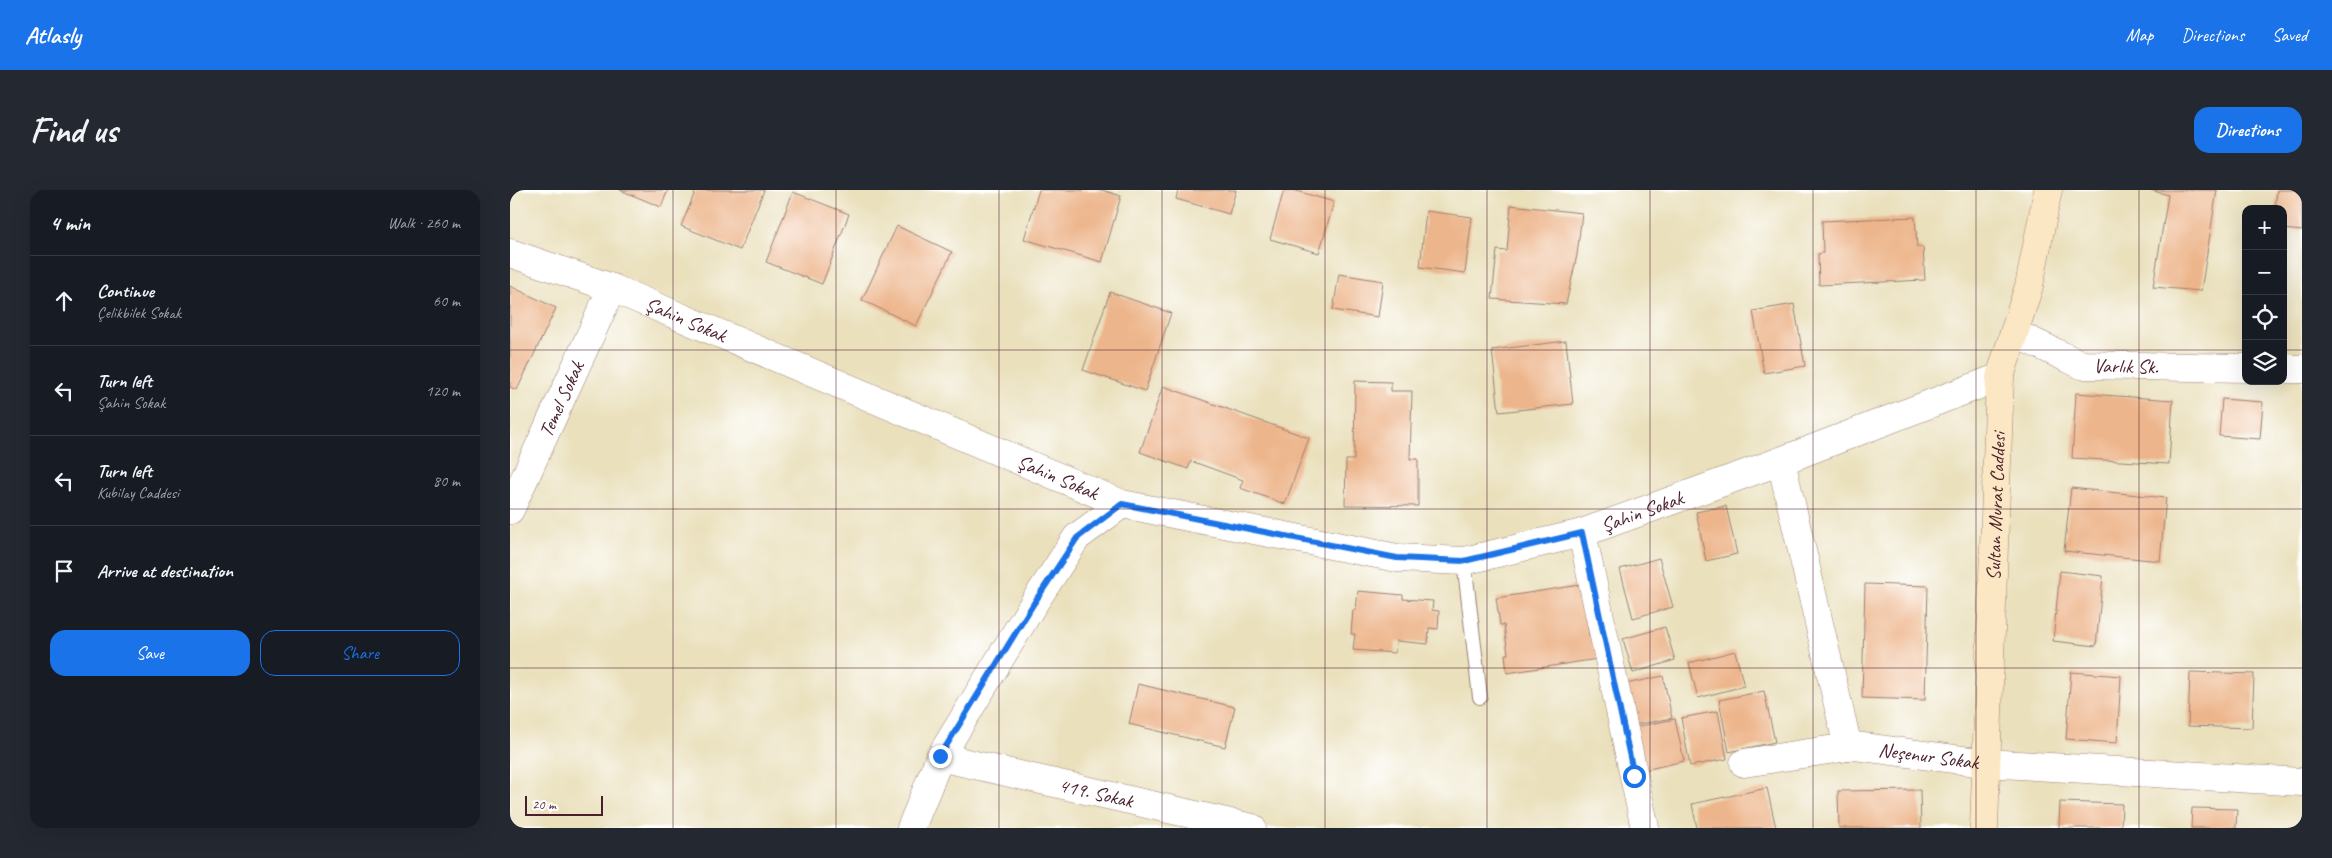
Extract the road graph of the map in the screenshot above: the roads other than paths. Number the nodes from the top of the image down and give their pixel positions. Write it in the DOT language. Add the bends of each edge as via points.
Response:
graph roads {
  1 [pos="2048,190"];
  2 [pos="510,253"];
  3 [pos="612,288"];
  4 [pos="2014,333"];
  5 [pos="2242,368"];
  6 [pos="2287,369"];
  7 [pos="2302,369"];
  8 [pos="2000,377"];
  9 [pos="1781,462"];
  10 [pos="1122,504"];
  11 [pos="510,510"];
  12 [pos="1582,533"];
  13 [pos="1464,561"];
  14 [pos="1480,697"];
  15 [pos="1848,747"];
  16 [pos="940,756"];
  17 [pos="1985,763"];
  18 [pos="1744,764"];
  19 [pos="2302,782"];
  20 [pos="911,828"];
  21 [pos="1252,828"];
  22 [pos="1645,828"];
  23 [pos="1984,828"];
  1 -- 4 [label="main road, Sultan Murat Caddesi" via="2029,286"];
  2 -- 3 [label="street, Şahin Sokak"];
  3 -- 10 [label="street, Şahin Sokak"];
  3 -- 11 [label="street, Temel Sokak"];
  4 -- 5 [label="street, Varlık Sk." via="2082,365"];
  4 -- 8 [label="main road, Sultan Murat Caddesi"];
  6 -- 7 [label="street"];
  8 -- 9 [label="street, Şahin Sokak"];
  8 -- 17 [label="main road, Sultan Murat Caddesi"];
  9 -- 12 [label="street, Şahin Sokak"];
  9 -- 15 [label="street"];
  10 -- 13 [label="street, Şahin Sokak" via="1397,558"];
  10 -- 16 [label="street" via="1077,538"];
  12 -- 13 [label="street, Şahin Sokak"];
  12 -- 22 [label="street"];
  13 -- 14 [label="lane"];
  15 -- 17 [label="street, Neşenur Sokak"];
  15 -- 18 [label="street, Neşenur Sokak"];
  16 -- 20 [label="street"];
  16 -- 21 [label="street, 419. Sokak"];
  17 -- 19 [label="street, Neşenur Sokak"];
  17 -- 23 [label="main road, Sultan Murat Caddesi"];
}
